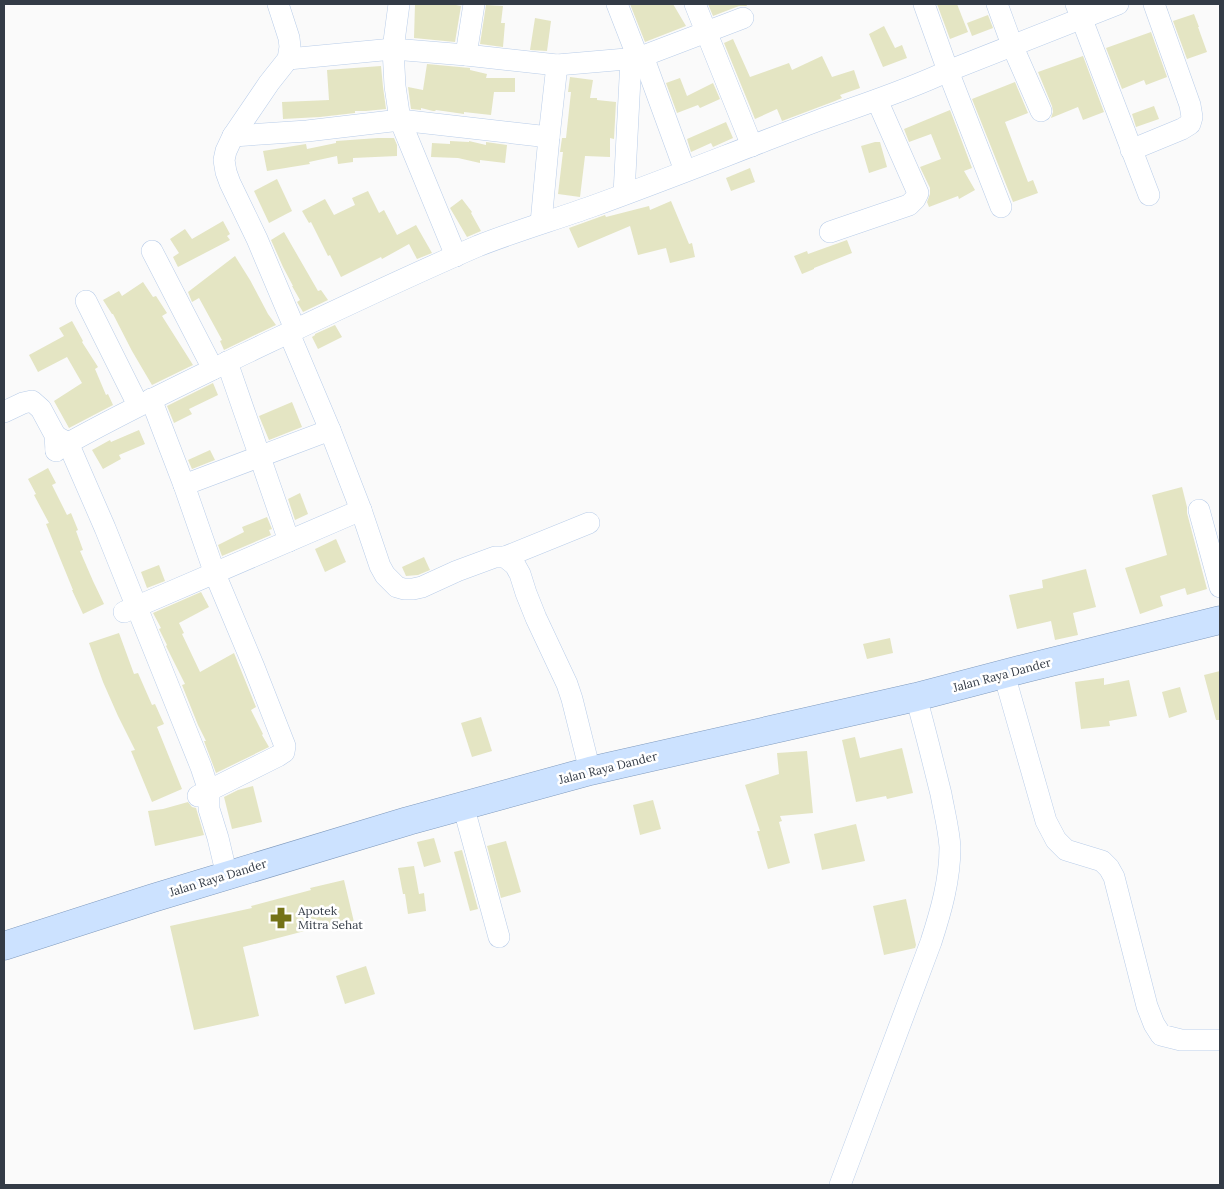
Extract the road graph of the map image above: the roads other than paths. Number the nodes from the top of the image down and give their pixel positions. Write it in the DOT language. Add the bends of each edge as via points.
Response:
graph roads {
  1 [pos="278,4"];
  2 [pos="399,4"];
  3 [pos="474,4"];
  4 [pos="617,4"];
  5 [pos="695,4"];
  6 [pos="924,4"];
  7 [pos="997,4"];
  8 [pos="1118,4"];
  9 [pos="1154,4"];
  10 [pos="1078,11"];
  11 [pos="743,18"];
  12 [pos="705,32"];
  13 [pos="1012,45"];
  14 [pos="393,49"];
  15 [pos="466,55"];
  16 [pos="638,57"];
  17 [pos="288,59"];
  18 [pos="557,65"];
  19 [pos="948,71"];
  20 [pos="877,100"];
  21 [pos="1041,111"];
  22 [pos="400,120"];
  23 [pos="233,136"];
  24 [pos="549,136"];
  25 [pos="752,146"];
  26 [pos="1131,150"];
  27 [pos="685,171"];
  28 [pos="624,194"];
  29 [pos="1149,195"];
  30 [pos="1001,207"];
  31 [pos="541,223"];
  32 [pos="830,232"];
  33 [pos="152,251"];
  34 [pos="456,256"];
  35 [pos="86,301"];
  36 [pos="292,331"];
  37 [pos="220,366"];
  38 [pos="144,402"];
  39 [pos="4,412"];
  40 [pos="330,430"];
  41 [pos="60,443"];
  42 [pos="260,456"];
  43 [pos="184,485"];
  44 [pos="361,510"];
  45 [pos="1199,510"];
  46 [pos="589,523"];
  47 [pos="289,540"];
  48 [pos="505,557"];
  49 [pos="215,574"];
  50 [pos="1220,587"];
  51 [pos="130,610"];
  52 [pos="1220,620"];
  53 [pos="1004,674"];
  54 [pos="916,697"];
  55 [pos="590,771"];
  56 [pos="205,799"];
  57 [pos="463,805"];
  58 [pos="227,876"];
  59 [pos="499,937"];
  60 [pos="4,946"];
  61 [pos="1220,1040"];
  62 [pos="840,1185"];
  1 -- 17 [label="street" via="289,38"];
  2 -- 14 [label="street"];
  3 -- 15 [label="street"];
  4 -- 16 [label="street"];
  5 -- 12 [label="street"];
  6 -- 19 [label="street"];
  7 -- 13 [label="street"];
  8 -- 10 [label="street"];
  9 -- 26 [label="street" via="1192,117 1190,124 1182,129"];
  10 -- 13 [label="street"];
  10 -- 26 [label="street"];
  11 -- 12 [label="street"];
  12 -- 16 [label="street"];
  12 -- 25 [label="street"];
  13 -- 19 [label="street"];
  13 -- 21 [label="street"];
  14 -- 15 [label="street"];
  14 -- 17 [label="street"];
  14 -- 22 [label="street"];
  15 -- 18 [label="street"];
  16 -- 18 [label="street"];
  16 -- 27 [label="street"];
  16 -- 28 [label="street"];
  17 -- 23 [label="street"];
  18 -- 24 [label="street"];
  19 -- 20 [label="street"];
  19 -- 30 [label="street"];
  20 -- 25 [label="street"];
  20 -- 32 [label="street" via="918,193 909,205"];
  22 -- 23 [label="street"];
  22 -- 24 [label="street"];
  22 -- 34 [label="street"];
  23 -- 36 [label="street" via="224,160 226,172 268,264"];
  24 -- 31 [label="street"];
  25 -- 27 [label="street"];
  26 -- 29 [label="street"];
  27 -- 28 [label="street"];
  28 -- 31 [label="street"];
  31 -- 34 [label="street"];
  33 -- 37 [label="street"];
  34 -- 36 [label="street"];
  35 -- 38 [label="street"];
  36 -- 37 [label="street"];
  36 -- 40 [label="street"];
  37 -- 38 [label="street"];
  37 -- 42 [label="street"];
  38 -- 41 [label="street"];
  38 -- 43 [label="street"];
  39 -- 41 [label="street" via="32,401 41,409"];
  40 -- 42 [label="street"];
  40 -- 44 [label="street"];
  41 -- 51 [label="street"];
  42 -- 43 [label="street"];
  42 -- 47 [label="street"];
  43 -- 49 [label="street"];
  44 -- 47 [label="street"];
  44 -- 48 [label="street" via="385,576 404,590 422,587 457,571"];
  45 -- 50 [label="street"];
  46 -- 48 [label="street"];
  47 -- 49 [label="street"];
  48 -- 55 [label="street" via="520,574 536,618 567,684"];
  49 -- 51 [label="street"];
  49 -- 56 [label="street" via="285,746 284,752 278,756"];
  51 -- 56 [label="street"];
  52 -- 53 [label="main road, Jalan Raya Dander"];
  53 -- 54 [label="main road, Jalan Raya Dander"];
  53 -- 61 [label="street" via="1046,821 1056,840 1066,850 1102,861 1114,877 1154,1024 1161,1035 1181,1040"];
  54 -- 55 [label="main road, Jalan Raya Dander"];
  54 -- 62 [label="street" via="950,845 946,886 931,942"];
  55 -- 57 [label="main road, Jalan Raya Dander"];
  56 -- 58 [label="street"];
  57 -- 58 [label="main road, Jalan Raya Dander"];
  57 -- 59 [label="street"];
  58 -- 60 [label="main road, Jalan Raya Dander"];
}
